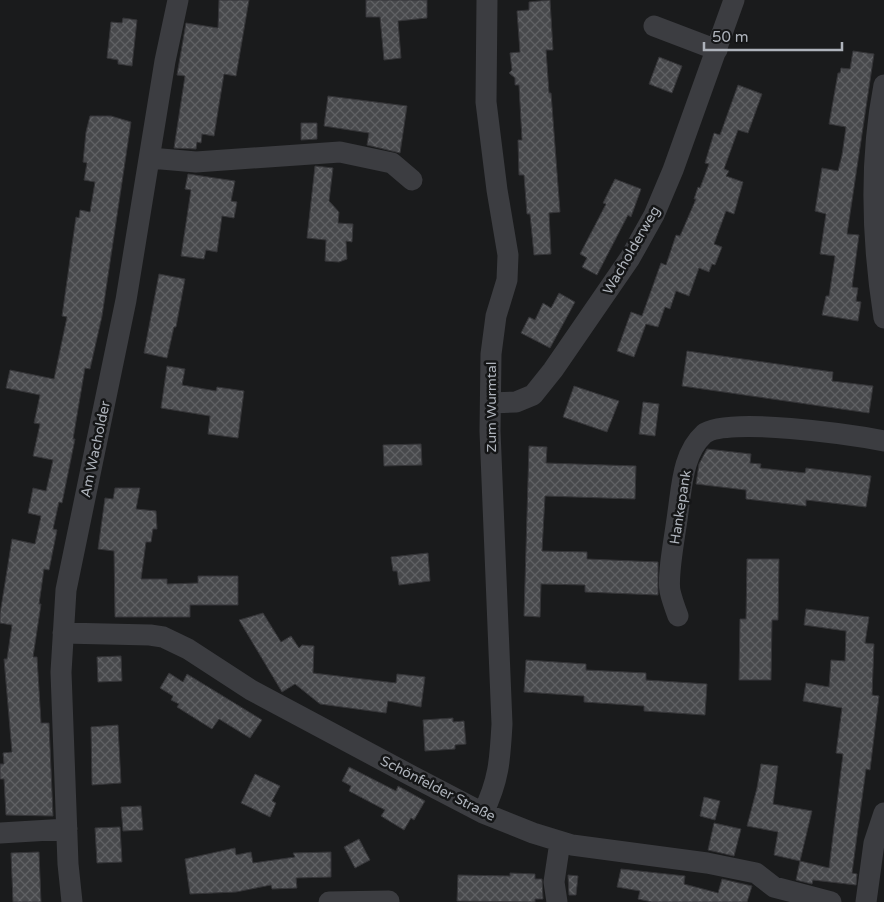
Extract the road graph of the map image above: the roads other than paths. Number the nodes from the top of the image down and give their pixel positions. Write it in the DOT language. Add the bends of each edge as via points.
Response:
graph roads {
  1 [pos="178,0"];
  2 [pos="487,0"];
  3 [pos="734,0"];
  4 [pos="654,26"];
  5 [pos="716,50"];
  6 [pos="884,86"];
  7 [pos="150,158"];
  8 [pos="412,180"];
  9 [pos="884,318"];
  10 [pos="491,402"];
  11 [pos="884,441"];
  12 [pos="678,616"];
  13 [pos="63,633"];
  14 [pos="483,813"];
  15 [pos="884,813"];
  16 [pos="67,829"];
  17 [pos="0,833"];
  18 [pos="560,842"];
  19 [pos="769,895"];
  20 [pos="389,901"];
  21 [pos="72,902"];
  22 [pos="329,902"];
  23 [pos="557,902"];
  24 [pos="831,902"];
  25 [pos="866,902"];
  1 -- 7 [label="street, Am Wacholder"];
  2 -- 10 [label="street, Zum Wurmtal" via="486,102 508,255 507,280 496,316 491,354"];
  3 -- 5 [label="street, Wacholderweg"];
  4 -- 5 [label="street"];
  5 -- 10 [label="street, Wacholderweg" via="674,170 630,258 559,362 533,394 516,402"];
  6 -- 9 [label="street" via="878,118 874,211"];
  7 -- 8 [label="street" via="196,162 340,152 392,163"];
  7 -- 13 [label="street, Am Wacholder" via="126,300 66,590"];
  10 -- 14 [label="street, Zum Wurmtal" via="490,450 502,724 500,769"];
  11 -- 12 [label="street, Hankepank" via="788,428 738,427 706,432 694,445 685,466 670,589"];
  13 -- 14 [label="street, Schönfelder Straße" via="163,637 251,690"];
  13 -- 16 [label="street, Am Wacholder" via="61,672"];
  14 -- 18 [label="street, Schönfelder Straße"];
  15 -- 25 [label="street" via="874,843"];
  16 -- 17 [label="street"];
  16 -- 21 [label="street, Am Wacholder"];
  18 -- 19 [label="street, Schönfelder Straße" via="756,873"];
  18 -- 23 [label="street" via="554,882"];
  19 -- 24 [label="street, Schönfelder Straße"];
  20 -- 22 [label="street"];
}
